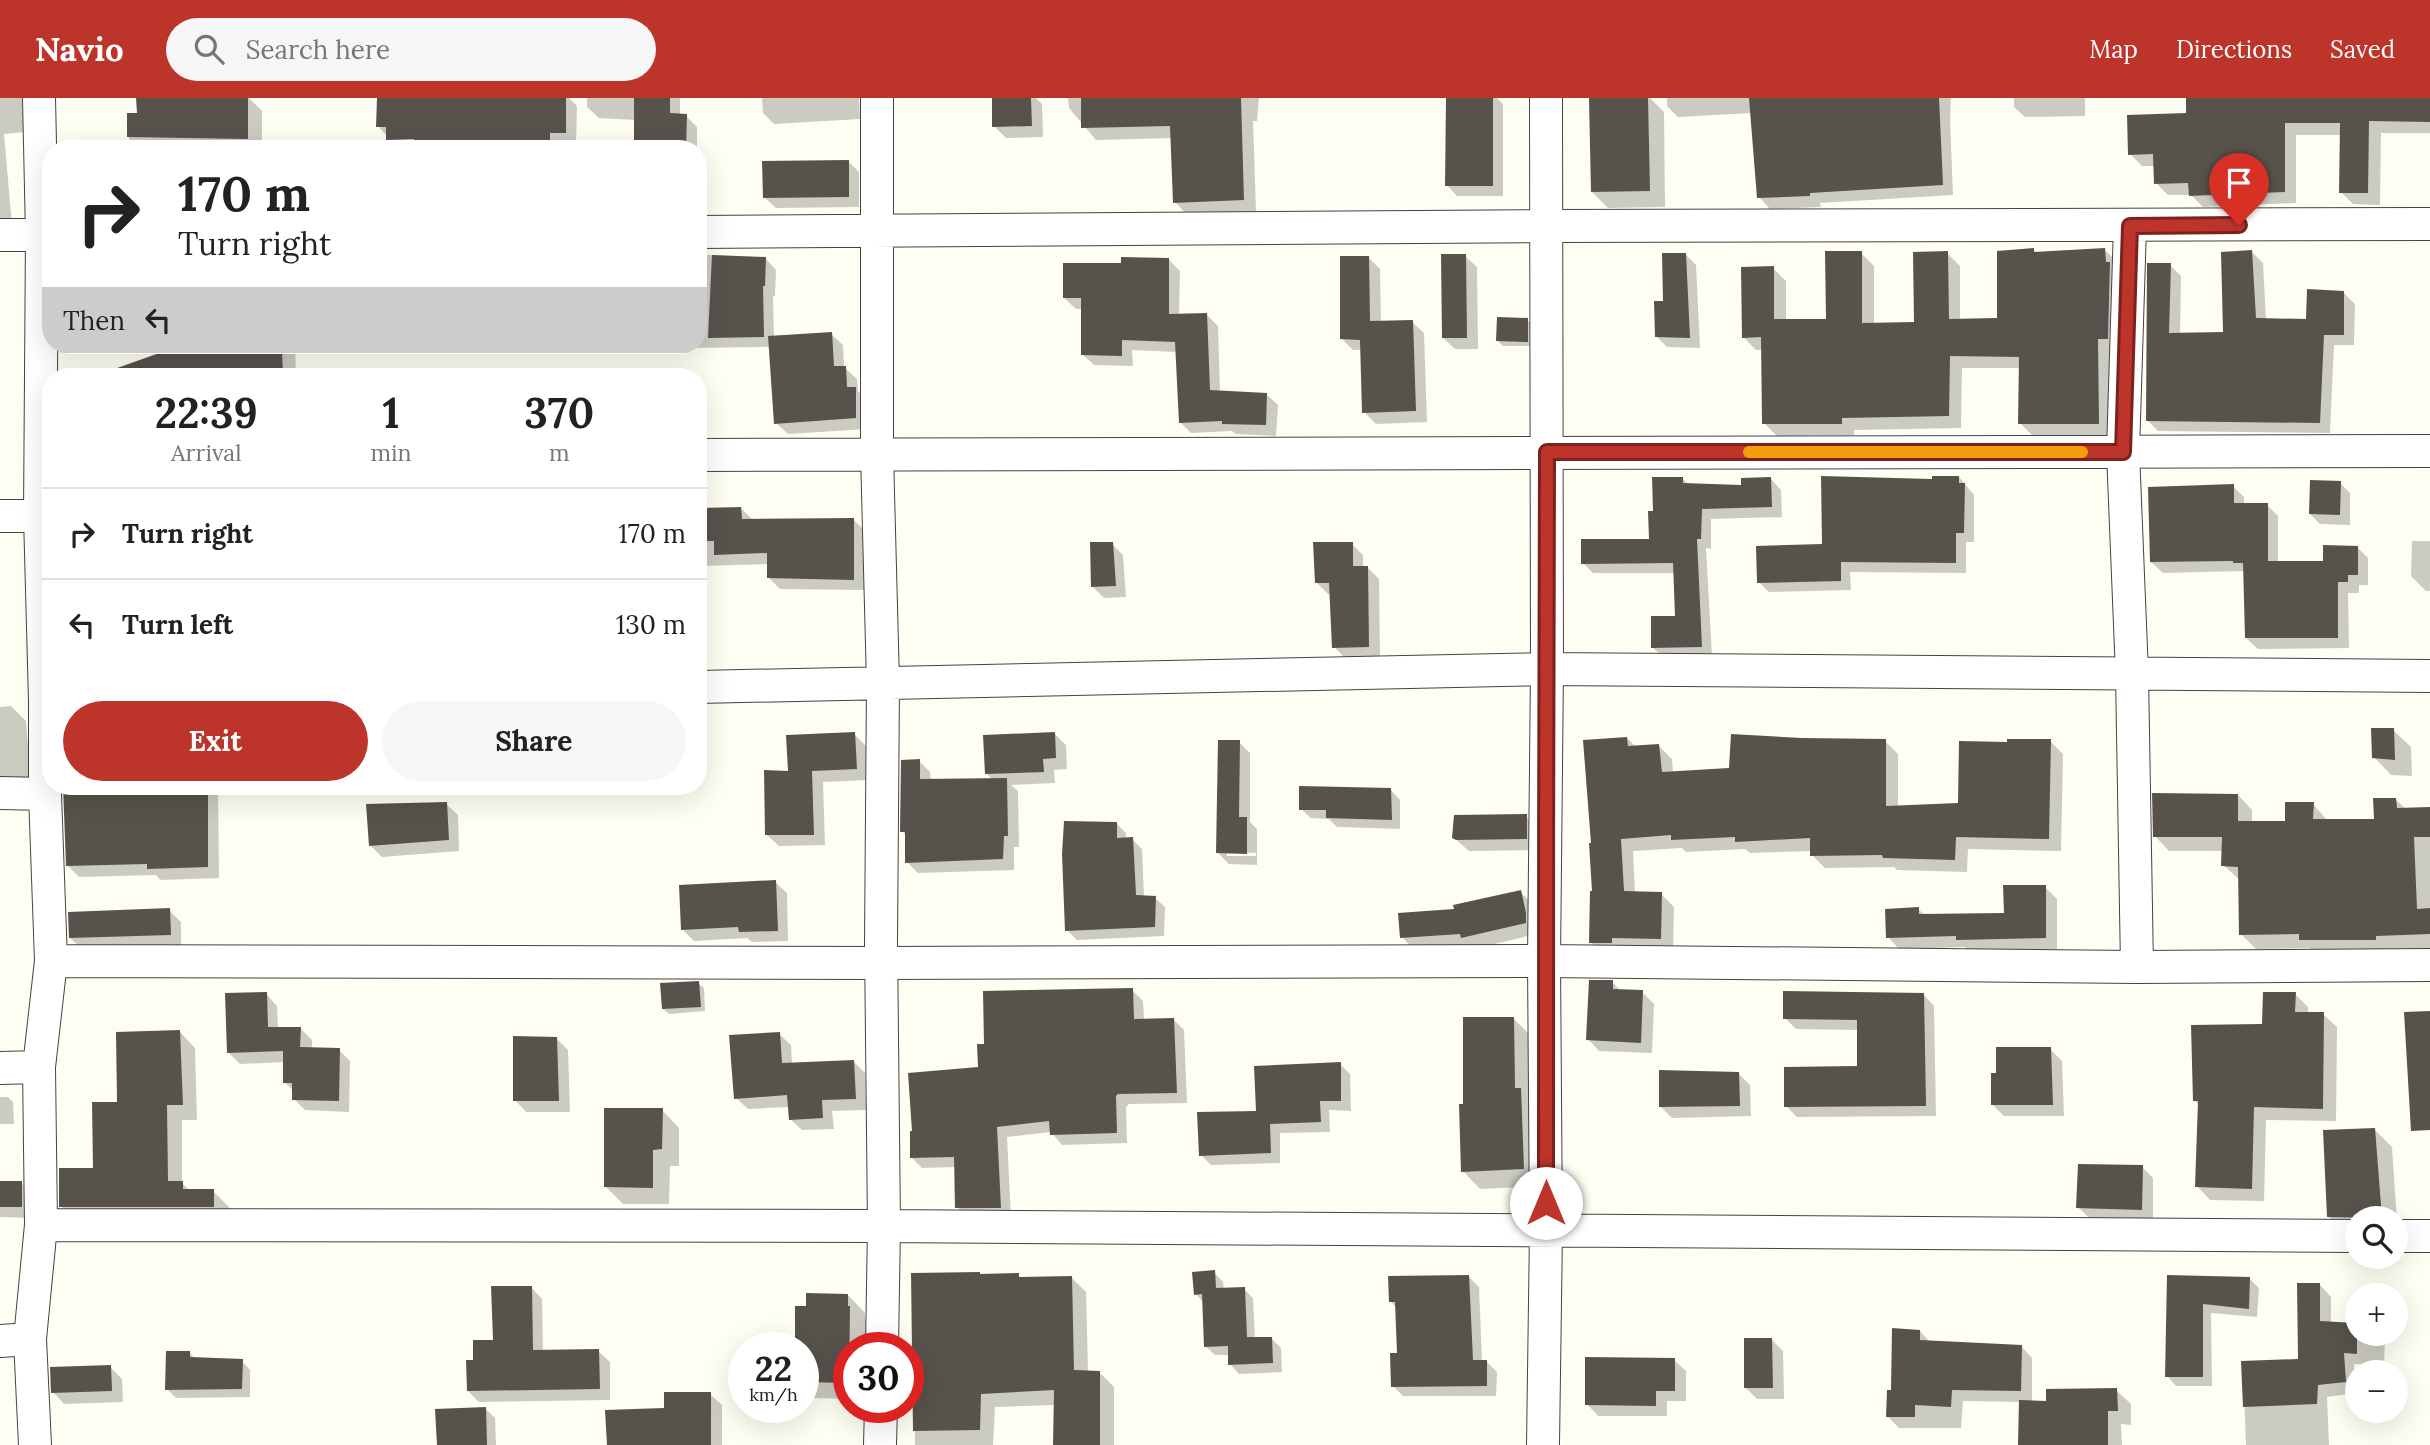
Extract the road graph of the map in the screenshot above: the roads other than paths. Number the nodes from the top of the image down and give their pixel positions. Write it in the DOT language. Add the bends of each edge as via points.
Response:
graph roads {
  1 [pos="39,98"];
  2 [pos="877,98"];
  3 [pos="1546,98"];
  4 [pos="42,157"];
  5 [pos="2430,224"];
  6 [pos="1546,226"];
  7 [pos="2130,226"];
  8 [pos="877,231"];
  9 [pos="707,232"];
  10 [pos="0,235"];
  11 [pos="42,235"];
  12 [pos="2430,451"];
  13 [pos="1547,452"];
  14 [pos="2123,452"];
  15 [pos="877,454"];
  16 [pos="707,455"];
  17 [pos="42,493"];
  18 [pos="0,516"];
  19 [pos="40,516"];
  20 [pos="42,562"];
  21 [pos="1547,669"];
  22 [pos="2132,674"];
  23 [pos="2430,676"];
  24 [pos="883,683"];
  25 [pos="707,687"];
  26 [pos="0,793"];
  27 [pos="42,794"];
  28 [pos="45,795"];
  29 [pos="51,961"];
  30 [pos="1544,961"];
  31 [pos="882,963"];
  32 [pos="2430,965"];
  33 [pos="2137,967"];
  34 [pos="39,1067"];
  35 [pos="0,1068"];
  36 [pos="41,1225"];
  37 [pos="884,1226"];
  38 [pos="1546,1230"];
  39 [pos="2345,1236"];
  40 [pos="2408,1236"];
  41 [pos="2430,1236"];
  42 [pos="882,1332"];
  43 [pos="15,1340"];
  44 [pos="881,1423"];
  45 [pos="35,1445"];
  46 [pos="880,1445"];
  47 [pos="1543,1445"];
  1 -- 4 [label="street"];
  2 -- 8 [label="street"];
  3 -- 6 [label="street"];
  5 -- 7 [label="street"];
  6 -- 7 [label="street"];
  6 -- 8 [label="street"];
  6 -- 13 [label="street"];
  7 -- 14 [label="street"];
  8 -- 9 [label="street"];
  8 -- 15 [label="street"];
  10 -- 11 [label="street"];
  12 -- 14 [label="street"];
  13 -- 14 [label="street"];
  13 -- 15 [label="street"];
  13 -- 21 [label="street"];
  14 -- 22 [label="street"];
  15 -- 16 [label="street"];
  15 -- 24 [label="street"];
  17 -- 19 [label="street"];
  18 -- 19 [label="street"];
  19 -- 20 [label="street"];
  21 -- 22 [label="street"];
  21 -- 24 [label="street"];
  21 -- 30 [label="street"];
  22 -- 23 [label="street"];
  22 -- 33 [label="street"];
  24 -- 25 [label="street"];
  24 -- 31 [label="street"];
  26 -- 27 [label="street"];
  28 -- 29 [label="street"];
  29 -- 31 [label="street"];
  29 -- 34 [label="street"];
  30 -- 31 [label="street"];
  30 -- 33 [label="street"];
  30 -- 38 [label="street"];
  31 -- 37 [label="street"];
  32 -- 33 [label="street"];
  34 -- 35 [label="street"];
  34 -- 36 [label="street"];
  36 -- 37 [label="street"];
  36 -- 43 [label="street"];
  37 -- 38 [label="street"];
  37 -- 42 [label="street"];
  38 -- 39 [label="street"];
  38 -- 47 [label="street"];
  40 -- 41 [label="street"];
  43 -- 45 [label="street"];
  44 -- 46 [label="street"];
}
